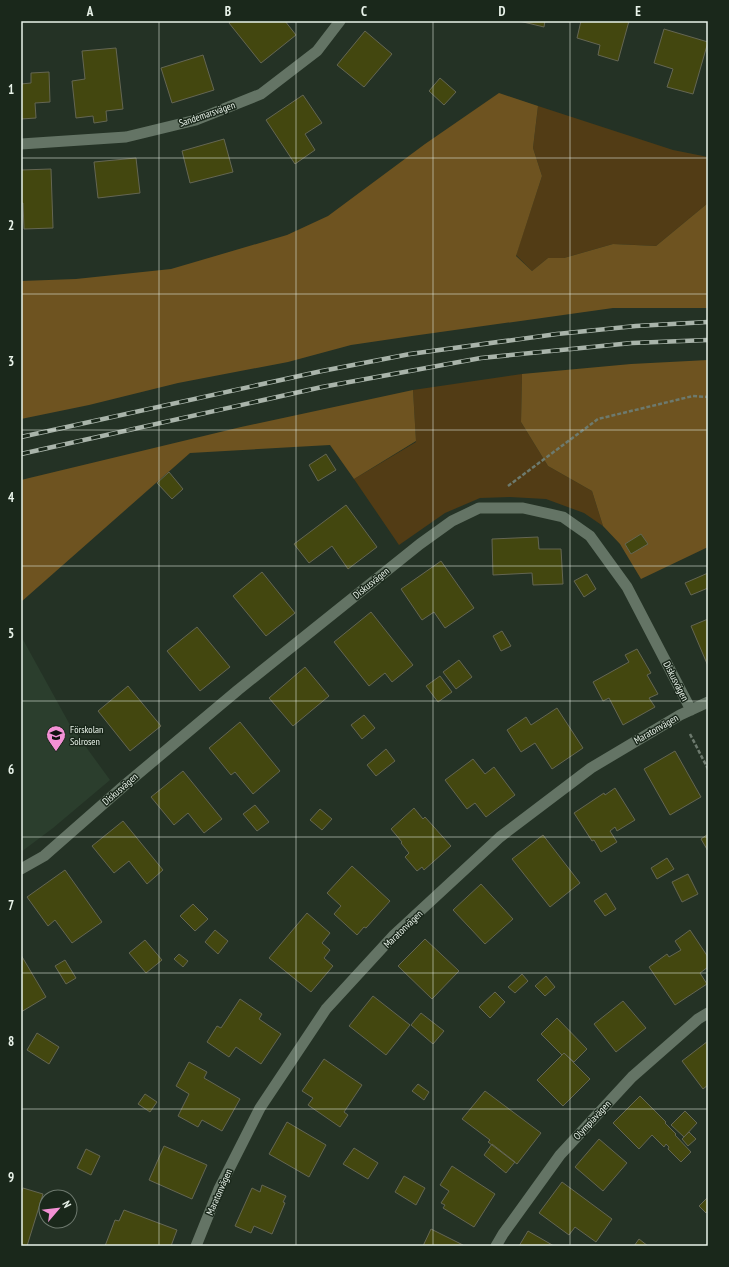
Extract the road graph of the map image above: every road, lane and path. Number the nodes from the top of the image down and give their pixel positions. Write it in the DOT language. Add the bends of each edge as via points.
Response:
graph roads {
  1 [pos="340,21"];
  2 [pos="21,144"];
  3 [pos="708,397"];
  4 [pos="479,508"];
  5 [pos="708,702"];
  6 [pos="691,710"];
  7 [pos="680,715"];
  8 [pos="708,769"];
  9 [pos="21,869"];
  10 [pos="708,1014"];
  11 [pos="196,1246"];
  12 [pos="496,1246"];
  1 -- 2 [label="street, Sandemarsvägen" via="317,51 261,94 196,120 126,137"];
  3 -- 4 [label="path" via="693,396 598,418"];
  4 -- 6 [label="street, Diskusvägen" via="523,508 563,517 590,536 627,587"];
  4 -- 9 [label="street, Diskusvägen" via="452,521 420,544 232,695 44,856"];
  5 -- 6 [label="street, Maratonvägen"];
  6 -- 7 [label="street, Maratonvägen"];
  7 -- 8 [label="path, Diskusvägen"];
  7 -- 11 [label="street, Maratonvägen" via="591,768 500,837 394,935 326,1009 260,1108 219,1189"];
  10 -- 12 [label="street, Olympiavägen" via="632,1077 565,1149"];
}
